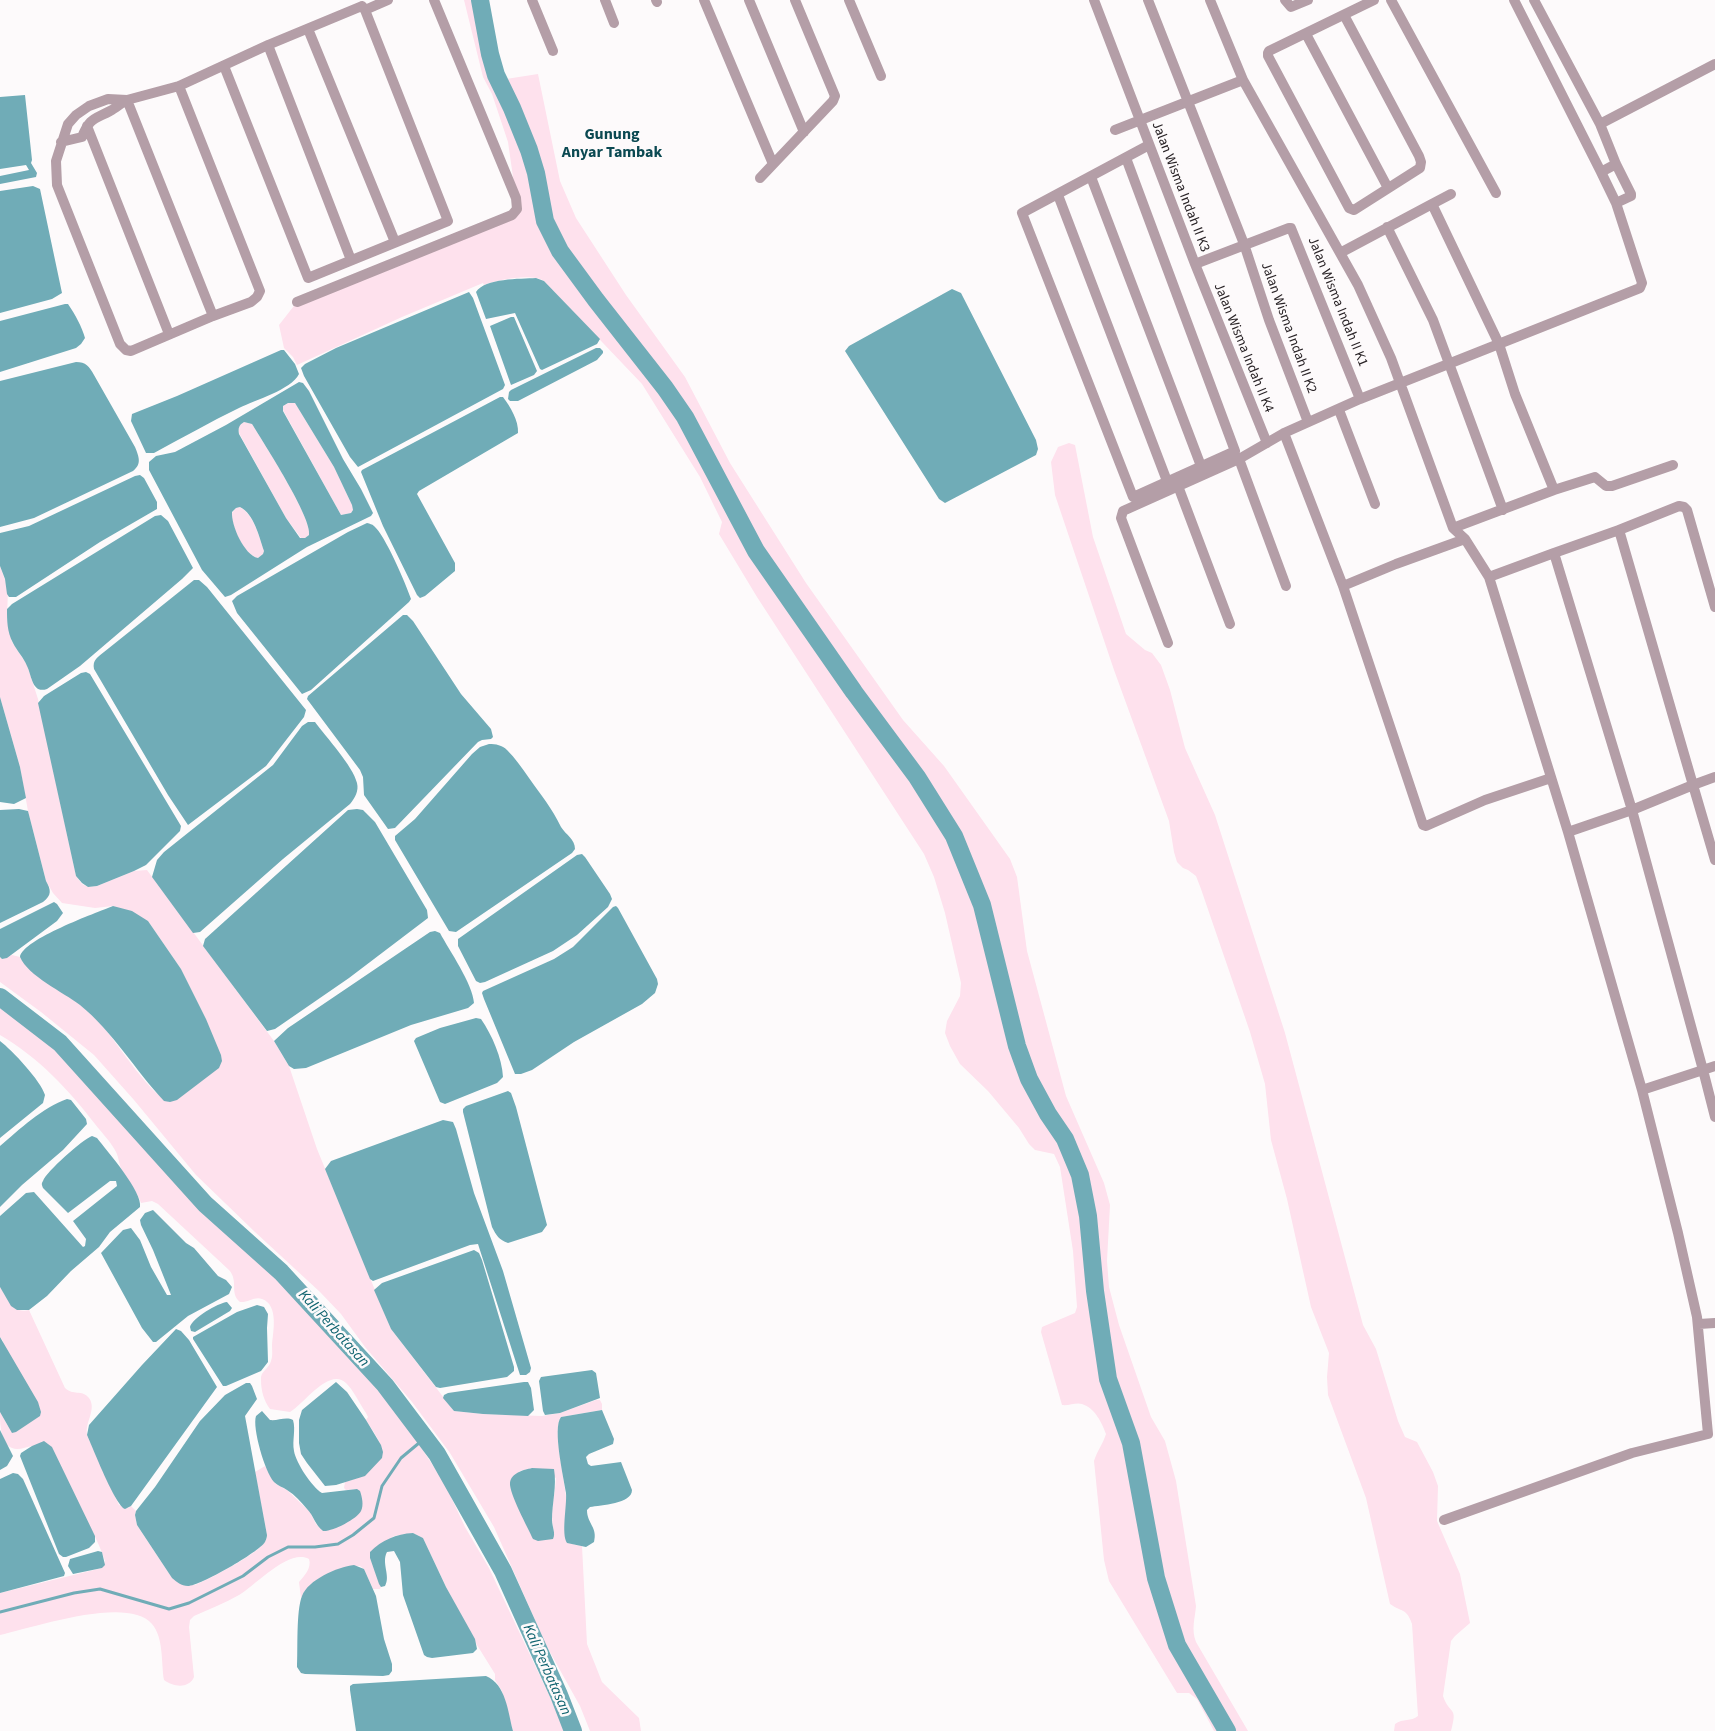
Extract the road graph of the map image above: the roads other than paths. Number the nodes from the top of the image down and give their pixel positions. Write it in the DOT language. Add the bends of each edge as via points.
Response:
graph roads {
  1 [pos="388,0"];
  2 [pos="434,0"];
  3 [pos="532,0"];
  4 [pos="605,0"];
  5 [pos="704,0"];
  6 [pos="749,0"];
  7 [pos="795,0"];
  8 [pos="849,0"];
  9 [pos="1094,0"];
  10 [pos="1148,0"];
  11 [pos="1210,0"];
  12 [pos="1308,0"];
  13 [pos="1374,0"];
  14 [pos="1391,0"];
  15 [pos="1514,0"];
  16 [pos="1534,0"];
  17 [pos="1287,3"];
  18 [pos="362,5"];
  19 [pos="1344,15"];
  20 [pos="614,23"];
  21 [pos="308,29"];
  22 [pos="1306,34"];
  23 [pos="268,46"];
  24 [pos="553,51"];
  25 [pos="1715,64"];
  26 [pos="224,66"];
  27 [pos="881,76"];
  28 [pos="1242,80"];
  29 [pos="179,86"];
  30 [pos="126,100"];
  31 [pos="1188,102"];
  32 [pos="1140,120"];
  33 [pos="1600,124"];
  34 [pos="87,126"];
  35 [pos="1115,130"];
  36 [pos="804,132"];
  37 [pos="61,142"];
  38 [pos="1149,145"];
  39 [pos="1126,158"];
  40 [pos="773,164"];
  41 [pos="1610,168"];
  42 [pos="1091,177"];
  43 [pos="760,178"];
  44 [pos="1388,188"];
  45 [pos="1451,194"];
  46 [pos="1496,194"];
  47 [pos="1058,195"];
  48 [pos="1623,200"];
  49 [pos="1432,204"];
  50 [pos="1387,227"];
  51 [pos="395,242"];
  52 [pos="1244,244"];
  53 [pos="1340,253"];
  54 [pos="351,260"];
  55 [pos="1195,264"];
  56 [pos="297,302"];
  57 [pos="213,316"];
  58 [pos="169,334"];
  59 [pos="1499,344"];
  60 [pos="1449,363"];
  61 [pos="1400,383"];
  62 [pos="1360,399"];
  63 [pos="1338,410"];
  64 [pos="1308,422"];
  65 [pos="1284,432"];
  66 [pos="1266,443"];
  67 [pos="1238,459"];
  68 [pos="1673,465"];
  69 [pos="1201,466"];
  70 [pos="1168,481"];
  71 [pos="1178,486"];
  72 [pos="1554,490"];
  73 [pos="1375,504"];
  74 [pos="1503,510"];
  75 [pos="1454,528"];
  76 [pos="1619,530"];
  77 [pos="1465,539"];
  78 [pos="1554,553"];
  79 [pos="1489,577"];
  80 [pos="1286,586"];
  81 [pos="1343,586"];
  82 [pos="1715,607"];
  83 [pos="1230,624"];
  84 [pos="1168,643"];
  85 [pos="1715,777"];
  86 [pos="1551,778"];
  87 [pos="1692,785"];
  88 [pos="1632,810"];
  89 [pos="1568,832"];
  90 [pos="1715,860"];
  91 [pos="1715,1066"];
  92 [pos="1703,1070"];
  93 [pos="1642,1090"];
  94 [pos="1715,1117"];
  95 [pos="1715,1323"];
  96 [pos="1698,1324"];
  97 [pos="1444,1520"];
  1 -- 18 [label="street"];
  2 -- 56 [label="street" via="516,198 517,208 512,215"];
  3 -- 24 [label="street"];
  4 -- 20 [label="street"];
  5 -- 40 [label="street"];
  6 -- 36 [label="street"];
  7 -- 36 [label="street" via="835,96"];
  8 -- 27 [label="street"];
  9 -- 32 [label="street, Jalan Wisma Indah II K3"];
  10 -- 31 [label="street, Jalan Wisma Indah II K2"];
  11 -- 28 [label="street"];
  12 -- 17 [label="street" via="1291,7"];
  13 -- 19 [label="street"];
  14 -- 46 [label="street"];
  15 -- 41 [label="street"];
  16 -- 33 [label="street"];
  18 -- 21 [label="street"];
  18 -- 51 [label="street" via="448,221"];
  19 -- 22 [label="street"];
  19 -- 44 [label="street" via="1421,162 1420,168"];
  21 -- 23 [label="street"];
  21 -- 51 [label="street"];
  22 -- 44 [label="street"];
  22 -- 44 [label="street" via="1270,51 1268,56 1349,208 1354,210"];
  23 -- 26 [label="street"];
  23 -- 54 [label="street"];
  25 -- 33 [label="street"];
  26 -- 29 [label="street"];
  26 -- 54 [label="street" via="308,278"];
  28 -- 31 [label="street"];
  28 -- 53 [label="street"];
  29 -- 30 [label="street"];
  29 -- 57 [label="street" via="260,291 251,302"];
  30 -- 34 [label="street" via="94,118"];
  30 -- 37 [label="street" via="108,99 89,106 68,124"];
  30 -- 57 [label="street"];
  31 -- 32 [label="street"];
  31 -- 52 [label="street, Jalan Wisma Indah II K2"];
  32 -- 35 [label="street"];
  32 -- 38 [label="street, Jalan Wisma Indah II K3"];
  33 -- 41 [label="street"];
  34 -- 37 [label="street" via="82,137"];
  34 -- 58 [label="street"];
  36 -- 40 [label="street"];
  37 -- 58 [label="street" via="56,161 57,185 120,344 130,351"];
  38 -- 39 [label="street"];
  38 -- 55 [label="street, Jalan Wisma Indah II K3"];
  39 -- 42 [label="street"];
  39 -- 69 [label="street" via="1235,450"];
  40 -- 43 [label="street"];
  41 -- 48 [label="street"];
  41 -- 48 [label="street" via="1631,194"];
  42 -- 47 [label="street"];
  42 -- 69 [label="street"];
  45 -- 49 [label="street"];
  47 -- 70 [label="street"];
  47 -- 70 [label="street" via="1022,213 1132,497"];
  48 -- 59 [label="street" via="1642,286"];
  49 -- 50 [label="street"];
  49 -- 59 [label="street"];
  50 -- 53 [label="street"];
  50 -- 60 [label="street" via="1433,320"];
  51 -- 54 [label="street"];
  52 -- 55 [label="street, Jalan Wisma Indah II K1"];
  52 -- 62 [label="street, Jalan Wisma Indah II K1" via="1289,228 1293,231"];
  52 -- 64 [label="street, Jalan Wisma Indah II K2"];
  53 -- 61 [label="street"];
  55 -- 66 [label="street, Jalan Wisma Indah II K4"];
  57 -- 58 [label="street"];
  59 -- 60 [label="street"];
  59 -- 72 [label="street" via="1515,394"];
  60 -- 61 [label="street"];
  60 -- 74 [label="street"];
  61 -- 62 [label="street"];
  61 -- 75 [label="street"];
  62 -- 63 [label="street"];
  63 -- 64 [label="street"];
  63 -- 73 [label="street"];
  64 -- 65 [label="street"];
  65 -- 66 [label="street"];
  65 -- 81 [label="street"];
  66 -- 67 [label="street"];
  67 -- 71 [label="street"];
  67 -- 80 [label="street"];
  68 -- 72 [label="street" via="1612,486 1606,486 1595,477"];
  69 -- 70 [label="street"];
  71 -- 83 [label="street"];
  71 -- 84 [label="street" via="1123,511 1121,518"];
  72 -- 74 [label="street"];
  74 -- 75 [label="street"];
  75 -- 77 [label="street"];
  76 -- 78 [label="street"];
  76 -- 82 [label="street" via="1684,506"];
  76 -- 87 [label="street"];
  77 -- 79 [label="street"];
  77 -- 81 [label="street"];
  78 -- 79 [label="street"];
  78 -- 88 [label="street"];
  79 -- 86 [label="street"];
  81 -- 86 [label="street" via="1423,825"];
  85 -- 87 [label="street"];
  86 -- 89 [label="street"];
  87 -- 88 [label="street"];
  87 -- 90 [label="street"];
  88 -- 89 [label="street"];
  88 -- 92 [label="street"];
  89 -- 93 [label="street"];
  91 -- 92 [label="street"];
  92 -- 93 [label="street"];
  92 -- 94 [label="street"];
  93 -- 96 [label="street"];
  95 -- 96 [label="street"];
  96 -- 97 [label="street" via="1708,1434 1632,1453"];
}
